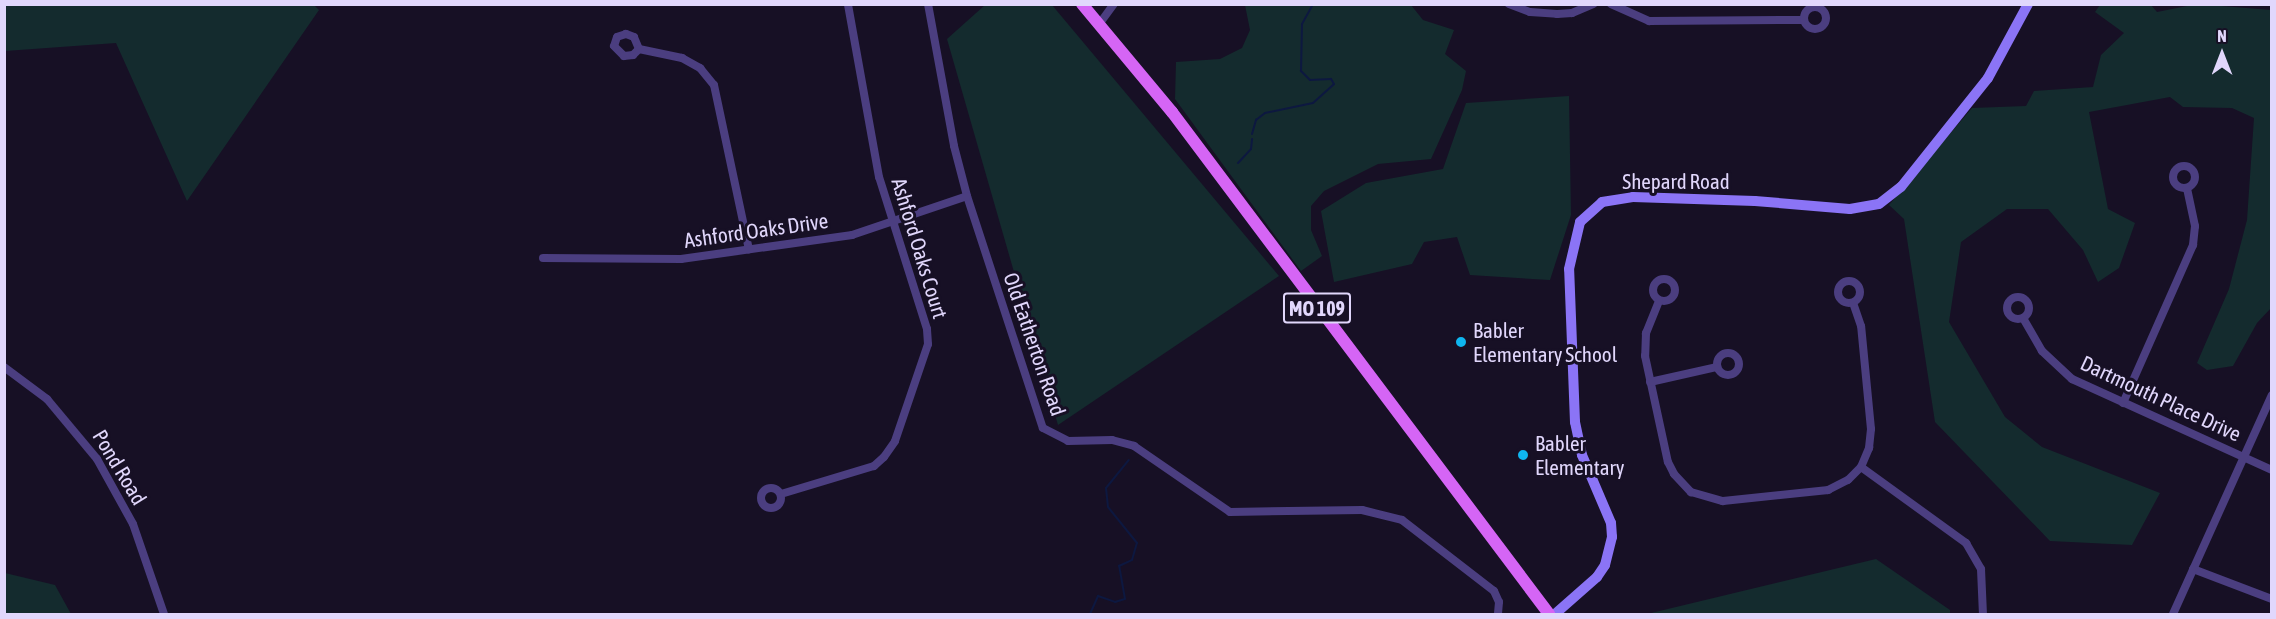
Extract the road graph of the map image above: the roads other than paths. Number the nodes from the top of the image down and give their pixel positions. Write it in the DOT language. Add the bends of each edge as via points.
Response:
graph roads {
  1 [pos="848,4"];
  2 [pos="928,4"];
  3 [pos="1082,4"];
  4 [pos="1114,4"];
  5 [pos="1509,4"];
  6 [pos="1593,4"];
  7 [pos="1611,4"];
  8 [pos="2028,4"];
  9 [pos="1804,20"];
  10 [pos="1100,23"];
  11 [pos="639,49"];
  12 [pos="2187,188"];
  13 [pos="967,196"];
  14 [pos="892,222"];
  15 [pos="749,249"];
  16 [pos="543,258"];
  17 [pos="1659,301"];
  18 [pos="1853,303"];
  19 [pos="2023,318"];
  20 [pos="1717,367"];
  21 [pos="4,368"];
  22 [pos="1650,382"];
  23 [pos="2271,395"];
  24 [pos="2122,403"];
  25 [pos="2243,457"];
  26 [pos="1861,467"];
  27 [pos="2271,470"];
  28 [pos="781,494"];
  29 [pos="2193,569"];
  30 [pos="2271,599"];
  31 [pos="164,615"];
  32 [pos="1498,615"];
  33 [pos="1549,615"];
  34 [pos="1555,615"];
  35 [pos="1983,615"];
  36 [pos="2173,615"];
  1 -- 14 [label="street, Ashford Oaks Court" via="879,177"];
  2 -- 13 [label="street, Old Eatherton Road"];
  3 -- 10 [label="main road, MO 109"];
  4 -- 10 [label="street"];
  5 -- 6 [label="street" via="1530,12 1572,14"];
  7 -- 9 [label="street" via="1649,21"];
  8 -- 34 [label="street, Shepard Road" via="1988,78 1901,187 1879,204 1850,209 1633,196 1602,202 1580,222 1569,269 1575,422 1582,455 1611,523 1612,537 1605,565 1597,577"];
  10 -- 33 [label="main road, MO 109" via="1172,112"];
  11 -- 15 [label="street" via="692,62 714,85"];
  12 -- 24 [label="street" via="2195,225 2193,245"];
  13 -- 14 [label="street, Ashford Oaks Drive"];
  13 -- 32 [label="street, Old Eatherton Road" via="1040,422 1050,435 1068,441 1112,440 1134,446 1230,512 1362,510 1402,520 1450,553 1494,591 1499,602"];
  14 -- 15 [label="street, Ashford Oaks Drive" via="852,235"];
  14 -- 28 [label="street, Ashford Oaks Court" via="927,328 928,344 896,441 874,466"];
  15 -- 16 [label="street, Ashford Oaks Drive" via="681,260"];
  17 -- 22 [label="street" via="1645,343"];
  18 -- 26 [label="street" via="1861,326 1871,429"];
  19 -- 24 [label="street, Dartmouth Place Drive" via="2060,369"];
  20 -- 22 [label="street"];
  21 -- 31 [label="street, Pond Road" via="47,399 98,459 133,524"];
  22 -- 26 [label="street" via="1671,469 1681,483 1699,496 1723,501 1828,490 1848,480"];
  23 -- 25 [label="street"];
  24 -- 25 [label="street, Dartmouth Place Drive"];
  25 -- 27 [label="street, Dartmouth Place Drive"];
  25 -- 29 [label="street"];
  26 -- 35 [label="street" via="1966,543 1981,569"];
  29 -- 30 [label="street"];
  29 -- 36 [label="street"];
}
